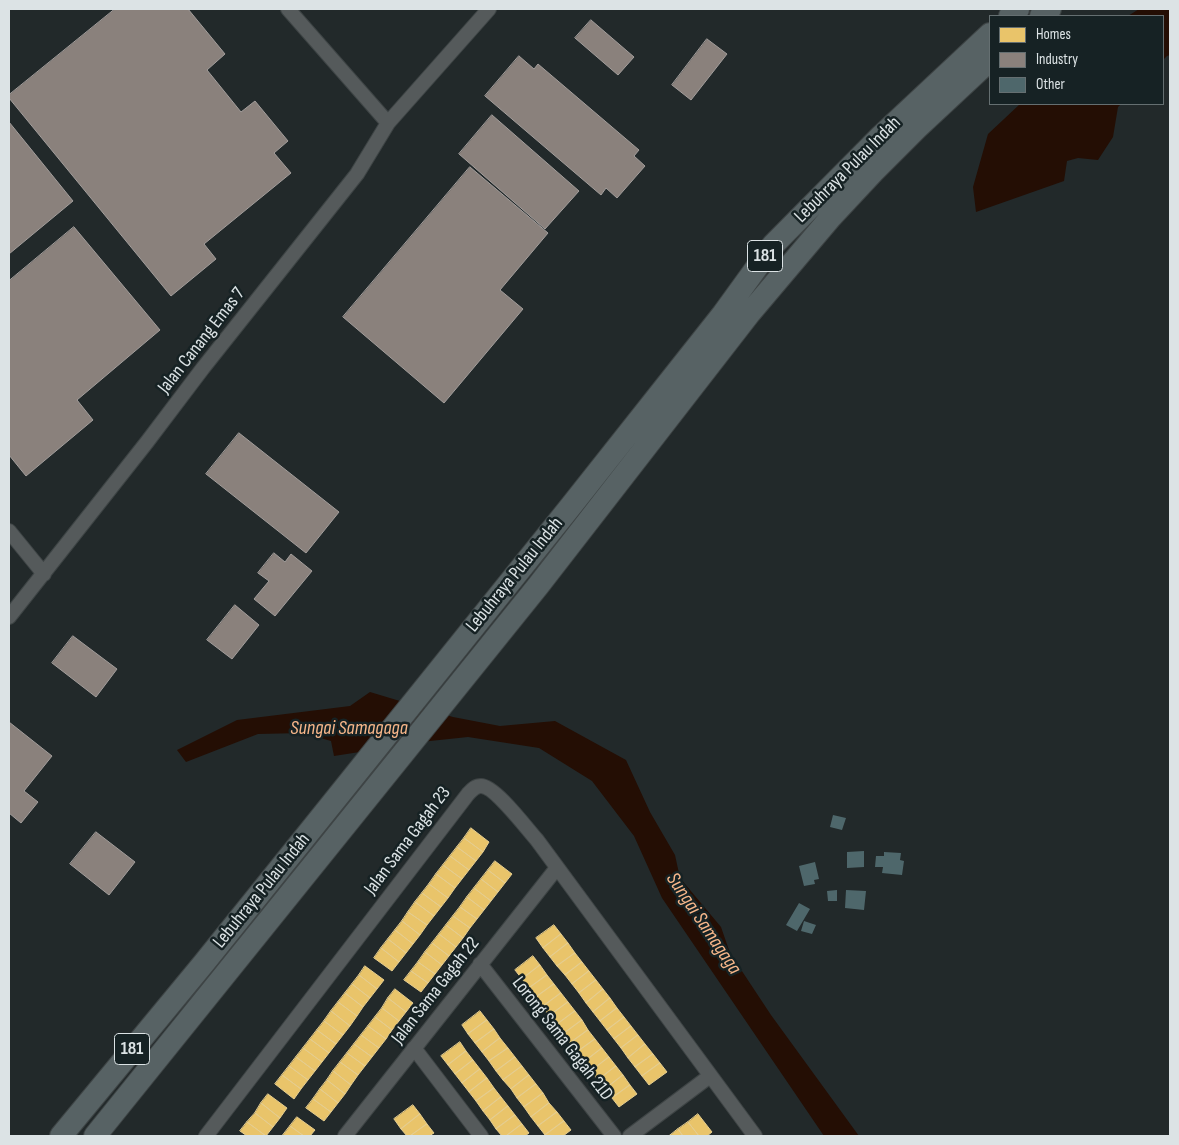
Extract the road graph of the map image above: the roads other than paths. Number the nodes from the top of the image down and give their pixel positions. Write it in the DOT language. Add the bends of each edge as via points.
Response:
graph roads {
  1 [pos="288,9"];
  2 [pos="489,9"];
  3 [pos="989,35"];
  4 [pos="989,61"];
  5 [pos="388,123"];
  6 [pos="9,530"];
  7 [pos="44,574"];
  8 [pos="9,617"];
  9 [pos="556,869"];
  10 [pos="480,964"];
  11 [pos="414,1048"];
  12 [pos="710,1076"];
  13 [pos="97,1134"];
  14 [pos="61,1136"];
  15 [pos="206,1136"];
  16 [pos="345,1136"];
  17 [pos="481,1136"];
  18 [pos="614,1136"];
  19 [pos="630,1136"];
  20 [pos="755,1136"];
  1 -- 5 [label="street"];
  2 -- 5 [label="street, Jalan Canang Emas 7"];
  3 -- 14 [label="main road, Lebuhraya Pulau Indah / 181" via="881,136 773,245 723,314 571,506"];
  4 -- 13 [label="main road, Lebuhraya Pulau Indah / 181" via="917,128 831,217 749,314 586,524"];
  5 -- 7 [label="street, Jalan Canang Emas 7" via="357,174"];
  6 -- 7 [label="street"];
  7 -- 8 [label="street, Jalan Canang Emas 7"];
  9 -- 10 [label="street, Jalan Sama Gagah 22"];
  9 -- 12 [label="street, Jalan Sama Gagah 23"];
  9 -- 15 [label="street, Jalan Sama Gagah 23" via="537,840 502,799 488,788 474,788"];
  10 -- 11 [label="street, Jalan Sama Gagah 22"];
  10 -- 18 [label="street, Lorong Sama Gagah 21D"];
  11 -- 16 [label="street, Jalan Sama Gagah 22"];
  11 -- 17 [label="street"];
  12 -- 19 [label="street"];
  12 -- 20 [label="street, Jalan Sama Gagah 23"];
}
